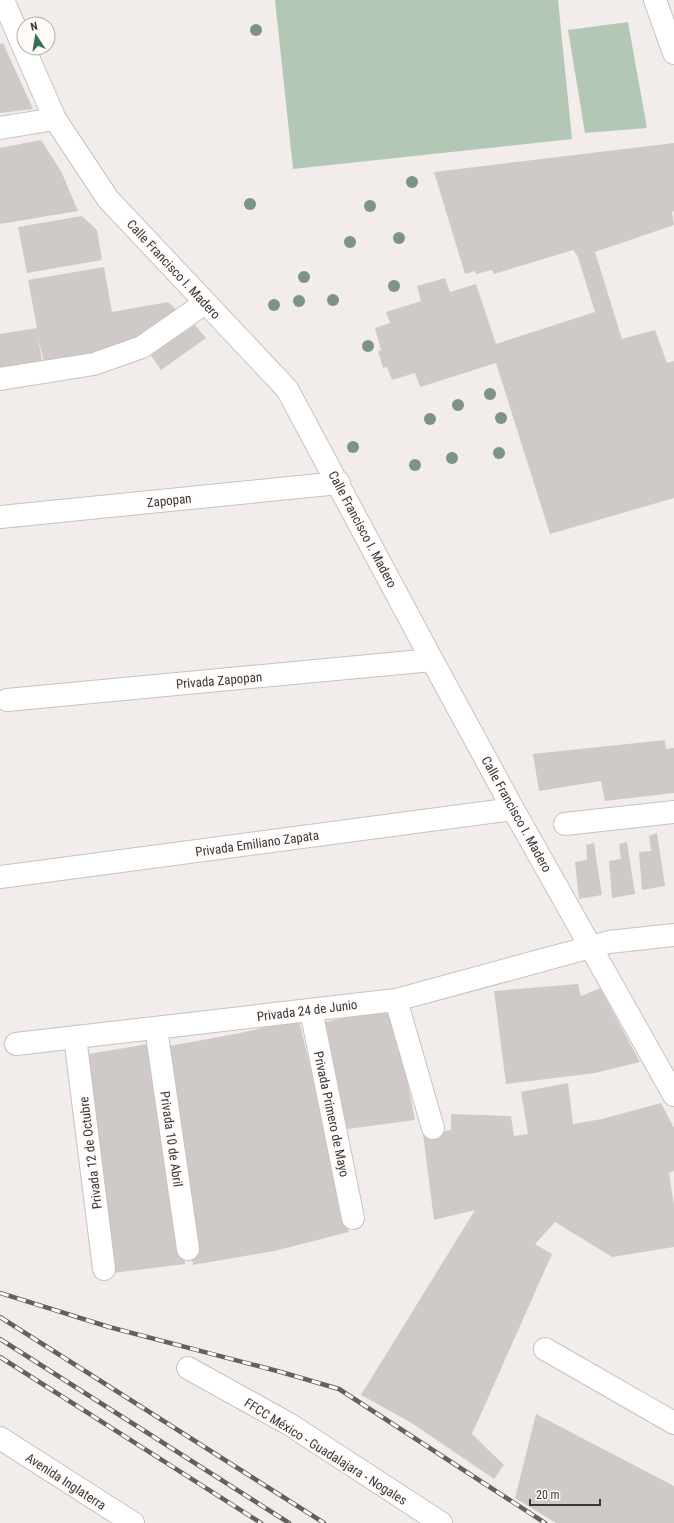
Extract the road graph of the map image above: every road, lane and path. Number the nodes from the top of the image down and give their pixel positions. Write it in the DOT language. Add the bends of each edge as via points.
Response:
graph roads {
  1 [pos="2,0"];
  2 [pos="655,0"];
  3 [pos="674,53"];
  4 [pos="55,119"];
  5 [pos="0,128"];
  6 [pos="205,302"];
  7 [pos="0,379"];
  8 [pos="338,483"];
  9 [pos="0,517"];
  10 [pos="432,660"];
  11 [pos="7,700"];
  12 [pos="513,809"];
  13 [pos="674,812"];
  14 [pos="565,824"];
  15 [pos="0,877"];
  16 [pos="674,935"];
  17 [pos="592,947"];
  18 [pos="396,1000"];
  19 [pos="311,1010"];
  20 [pos="156,1028"];
  21 [pos="75,1037"];
  22 [pos="16,1044"];
  23 [pos="674,1095"];
  24 [pos="433,1128"];
  25 [pos="353,1218"];
  26 [pos="188,1249"];
  27 [pos="104,1269"];
  28 [pos="545,1350"];
  29 [pos="188,1368"];
  30 [pos="674,1423"];
  31 [pos="0,1438"];
  32 [pos="133,1523"];
  33 [pos="441,1523"];
  1 -- 4 [label="street, Calle Francisco I. Madero"];
  2 -- 3 [label="street"];
  4 -- 5 [label="street"];
  4 -- 6 [label="street, Calle Francisco I. Madero" via="108,199"];
  6 -- 7 [label="street" via="142,347 94,364"];
  6 -- 8 [label="street, Calle Francisco I. Madero" via="287,389"];
  8 -- 9 [label="street, Zapopan"];
  8 -- 10 [label="street, Calle Francisco I. Madero"];
  10 -- 11 [label="street, Privada Zapopan"];
  10 -- 12 [label="street, Calle Francisco I. Madero"];
  12 -- 15 [label="street, Privada Emiliano Zapata"];
  12 -- 17 [label="street, Calle Francisco I. Madero"];
  13 -- 14 [label="street"];
  16 -- 17 [label="street, Privada 24 de Junio" via="609,942"];
  17 -- 18 [label="street, Privada 24 de Junio"];
  17 -- 23 [label="street, Calle Francisco I. Madero"];
  18 -- 19 [label="street, Privada 24 de Junio"];
  18 -- 24 [label="street"];
  19 -- 20 [label="street, Privada 24 de Junio"];
  19 -- 25 [label="street, Privada Primero de Mayo"];
  20 -- 21 [label="street, Privada 24 de Junio"];
  20 -- 26 [label="street, Privada 10 de Abril"];
  21 -- 22 [label="street, Privada 24 de Junio"];
  21 -- 27 [label="street, Privada 12 de Octubre"];
  28 -- 30 [label="street"];
  29 -- 33 [label="street, FFCC México - Guadalajara - Nogales" via="288,1424"];
  31 -- 32 [label="street, Avenida Inglaterra"];
}
